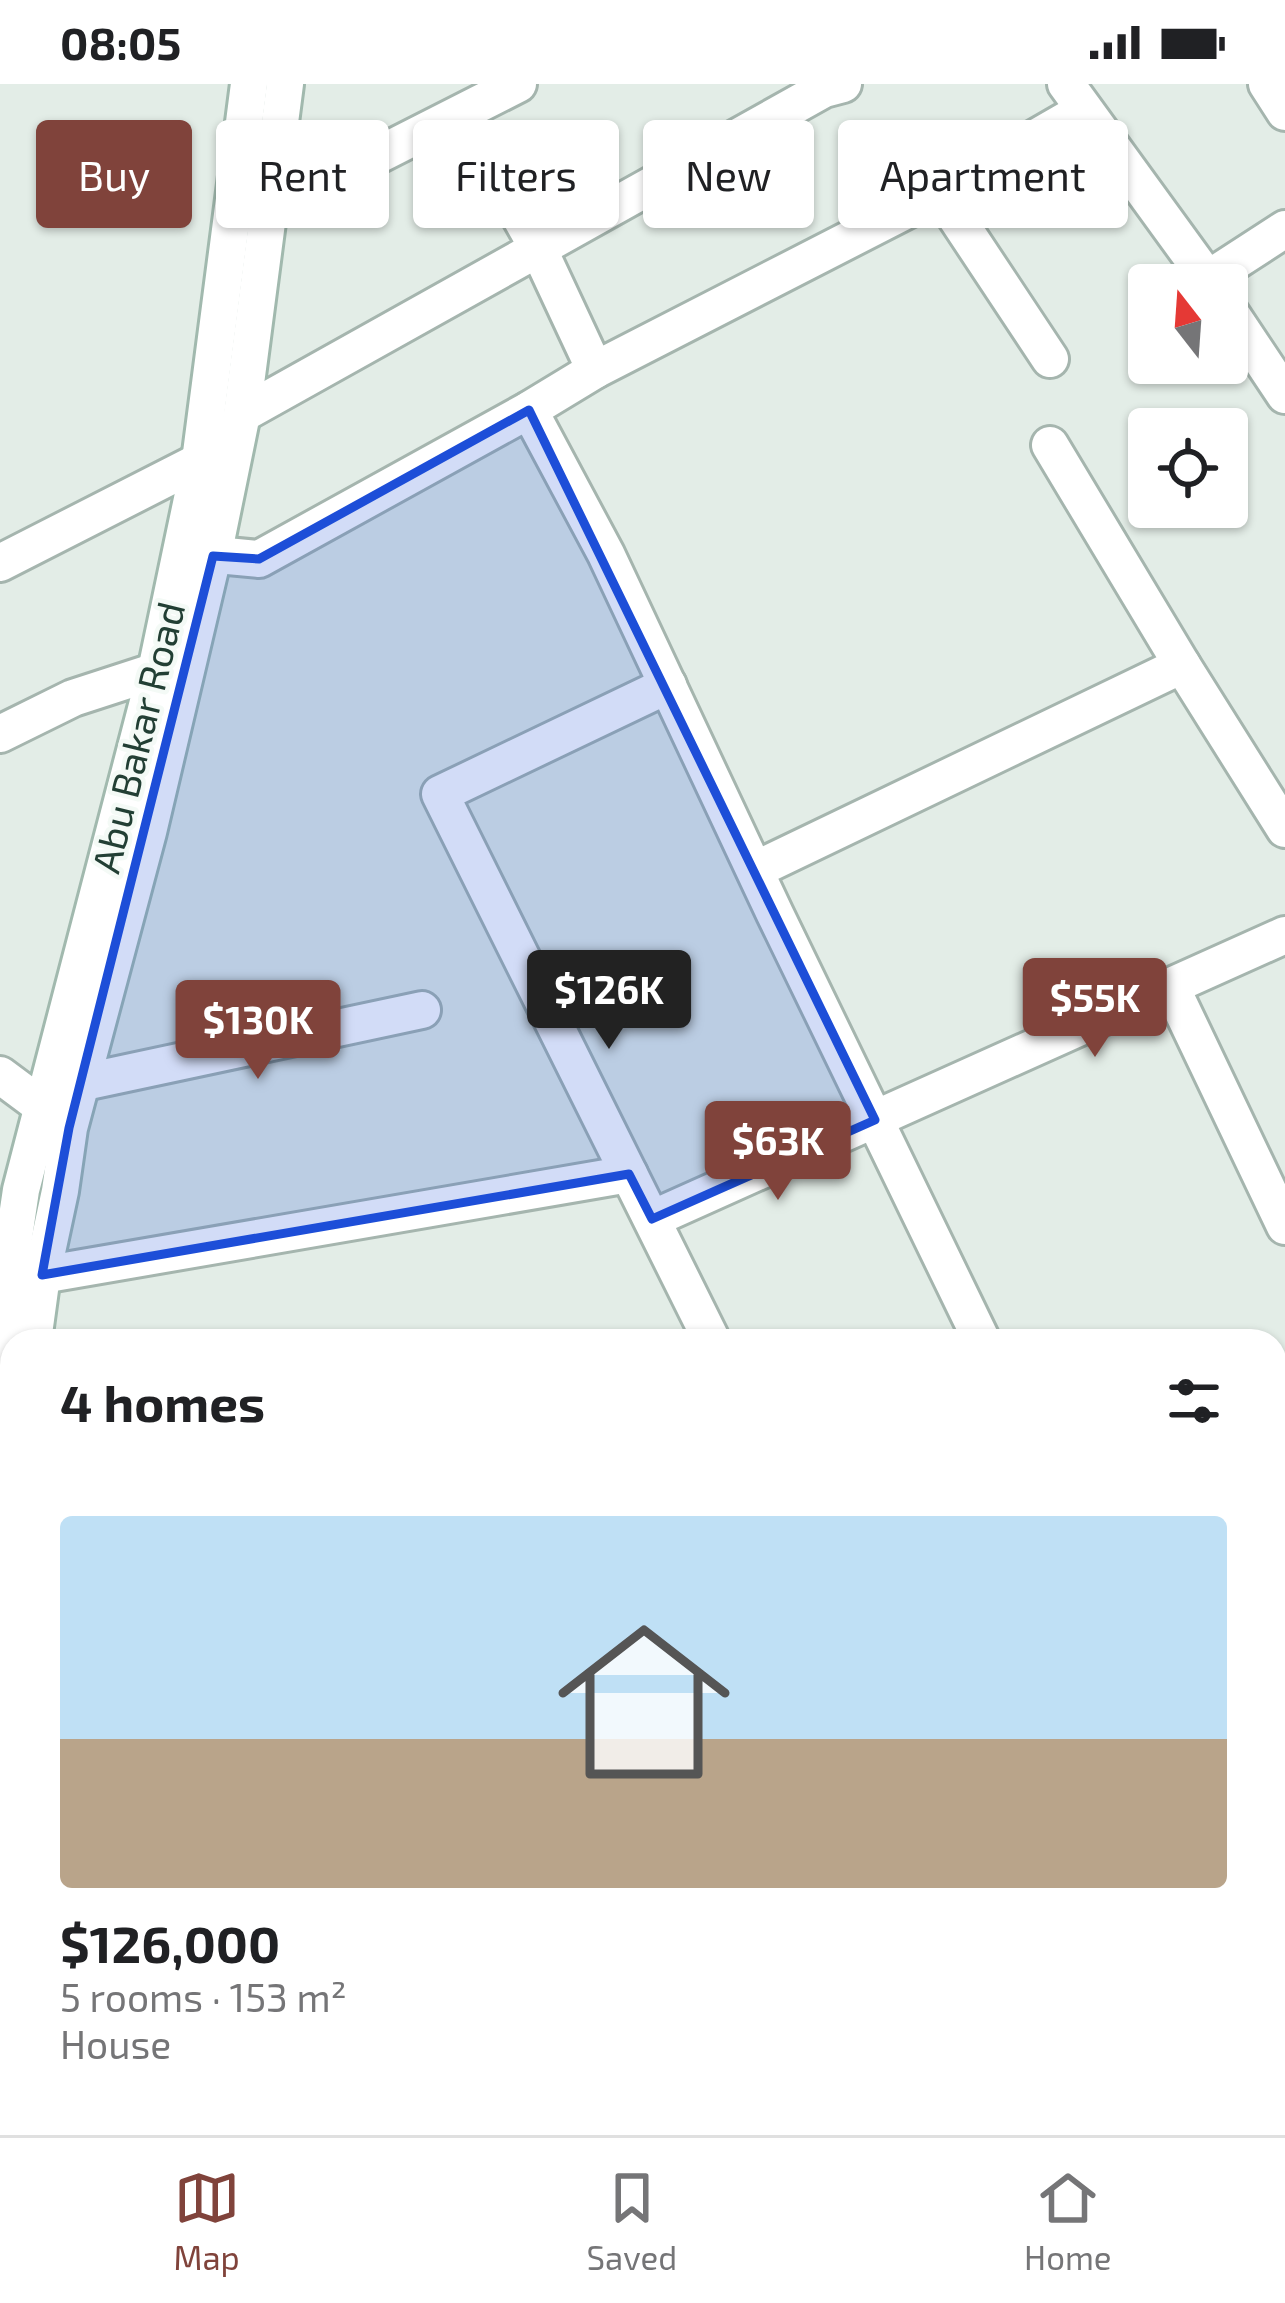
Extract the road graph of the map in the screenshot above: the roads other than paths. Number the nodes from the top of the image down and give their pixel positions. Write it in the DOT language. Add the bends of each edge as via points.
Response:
graph roads {
  1 [pos="249,84"];
  2 [pos="285,84"];
  3 [pos="518,84"];
  4 [pos="1267,84"];
  5 [pos="830,86"];
  6 [pos="1075,97"];
  7 [pos="1285,112"];
  8 [pos="462,115"];
  9 [pos="280,120"];
  10 [pos="1043,120"];
  11 [pos="389,151"];
  12 [pos="266,228"];
  13 [pos="872,228"];
  14 [pos="963,228"];
  15 [pos="1285,229"];
  16 [pos="539,250"];
  17 [pos="1197,264"];
  18 [pos="1245,264"];
  19 [pos="1248,339"];
  20 [pos="1050,359"];
  21 [pos="595,370"];
  22 [pos="1285,395"];
  23 [pos="529,410"];
  24 [pos="242,414"];
  25 [pos="1049,445"];
  26 [pos="200,461"];
  27 [pos="197,554"];
  28 [pos="0,563"];
  29 [pos="1182,665"];
  30 [pos="156,671"];
  31 [pos="668,685"];
  32 [pos="0,734"];
  33 [pos="1285,829"];
  34 [pos="755,870"];
  35 [pos="1285,935"];
  36 [pos="1171,987"];
  37 [pos="422,1010"];
  38 [pos="0,1075"];
  39 [pos="80,1083"];
  40 [pos="43,1107"];
  41 [pos="875,1120"];
  42 [pos="629,1174"];
  43 [pos="652,1220"];
  44 [pos="1285,1226"];
  45 [pos="26,1270"];
  46 [pos="13,1329"];
  47 [pos="32,1329"];
  48 [pos="706,1329"];
  49 [pos="976,1329"];
  1 -- 26 [label="street, Abu Bakar Road"];
  2 -- 9 [label="street, Abu Bakar Road"];
  3 -- 8 [label="street"];
  4 -- 7 [label="street"];
  5 -- 16 [label="street"];
  6 -- 10 [label="street"];
  6 -- 17 [label="street"];
  8 -- 11 [label="street"];
  8 -- 16 [label="street"];
  12 -- 24 [label="street, Abu Bakar Road"];
  13 -- 21 [label="street"];
  14 -- 20 [label="street"];
  15 -- 18 [label="street"];
  16 -- 21 [label="street"];
  16 -- 24 [label="street"];
  19 -- 22 [label="street"];
  21 -- 23 [label="street"];
  23 -- 27 [label="street" via="259,559"];
  23 -- 31 [label="street"];
  24 -- 27 [label="street, Abu Bakar Road"];
  25 -- 29 [label="street"];
  26 -- 27 [label="street, Abu Bakar Road"];
  26 -- 28 [label="street"];
  27 -- 30 [label="street, Abu Bakar Road"];
  27 -- 39 [label="street, Abu Bakar Road" via="148,832"];
  29 -- 33 [label="street"];
  29 -- 34 [label="street"];
  30 -- 32 [label="street" via="73,698"];
  30 -- 40 [label="street, Abu Bakar Road"];
  31 -- 34 [label="street"];
  31 -- 42 [label="street" via="440,794"];
  34 -- 41 [label="street"];
  35 -- 36 [label="street"];
  36 -- 41 [label="street"];
  36 -- 44 [label="street"];
  37 -- 39 [label="street"];
  38 -- 40 [label="street"];
  39 -- 45 [label="street, Abu Bakar Road" via="60,1191"];
  40 -- 45 [label="street, Abu Bakar Road" via="21,1190"];
  41 -- 43 [label="street"];
  41 -- 49 [label="street"];
  42 -- 43 [label="street"];
  42 -- 45 [label="street"];
  43 -- 48 [label="street"];
  45 -- 46 [label="street, Abu Bakar Road"];
  45 -- 47 [label="street, Abu Bakar Road"];
}
